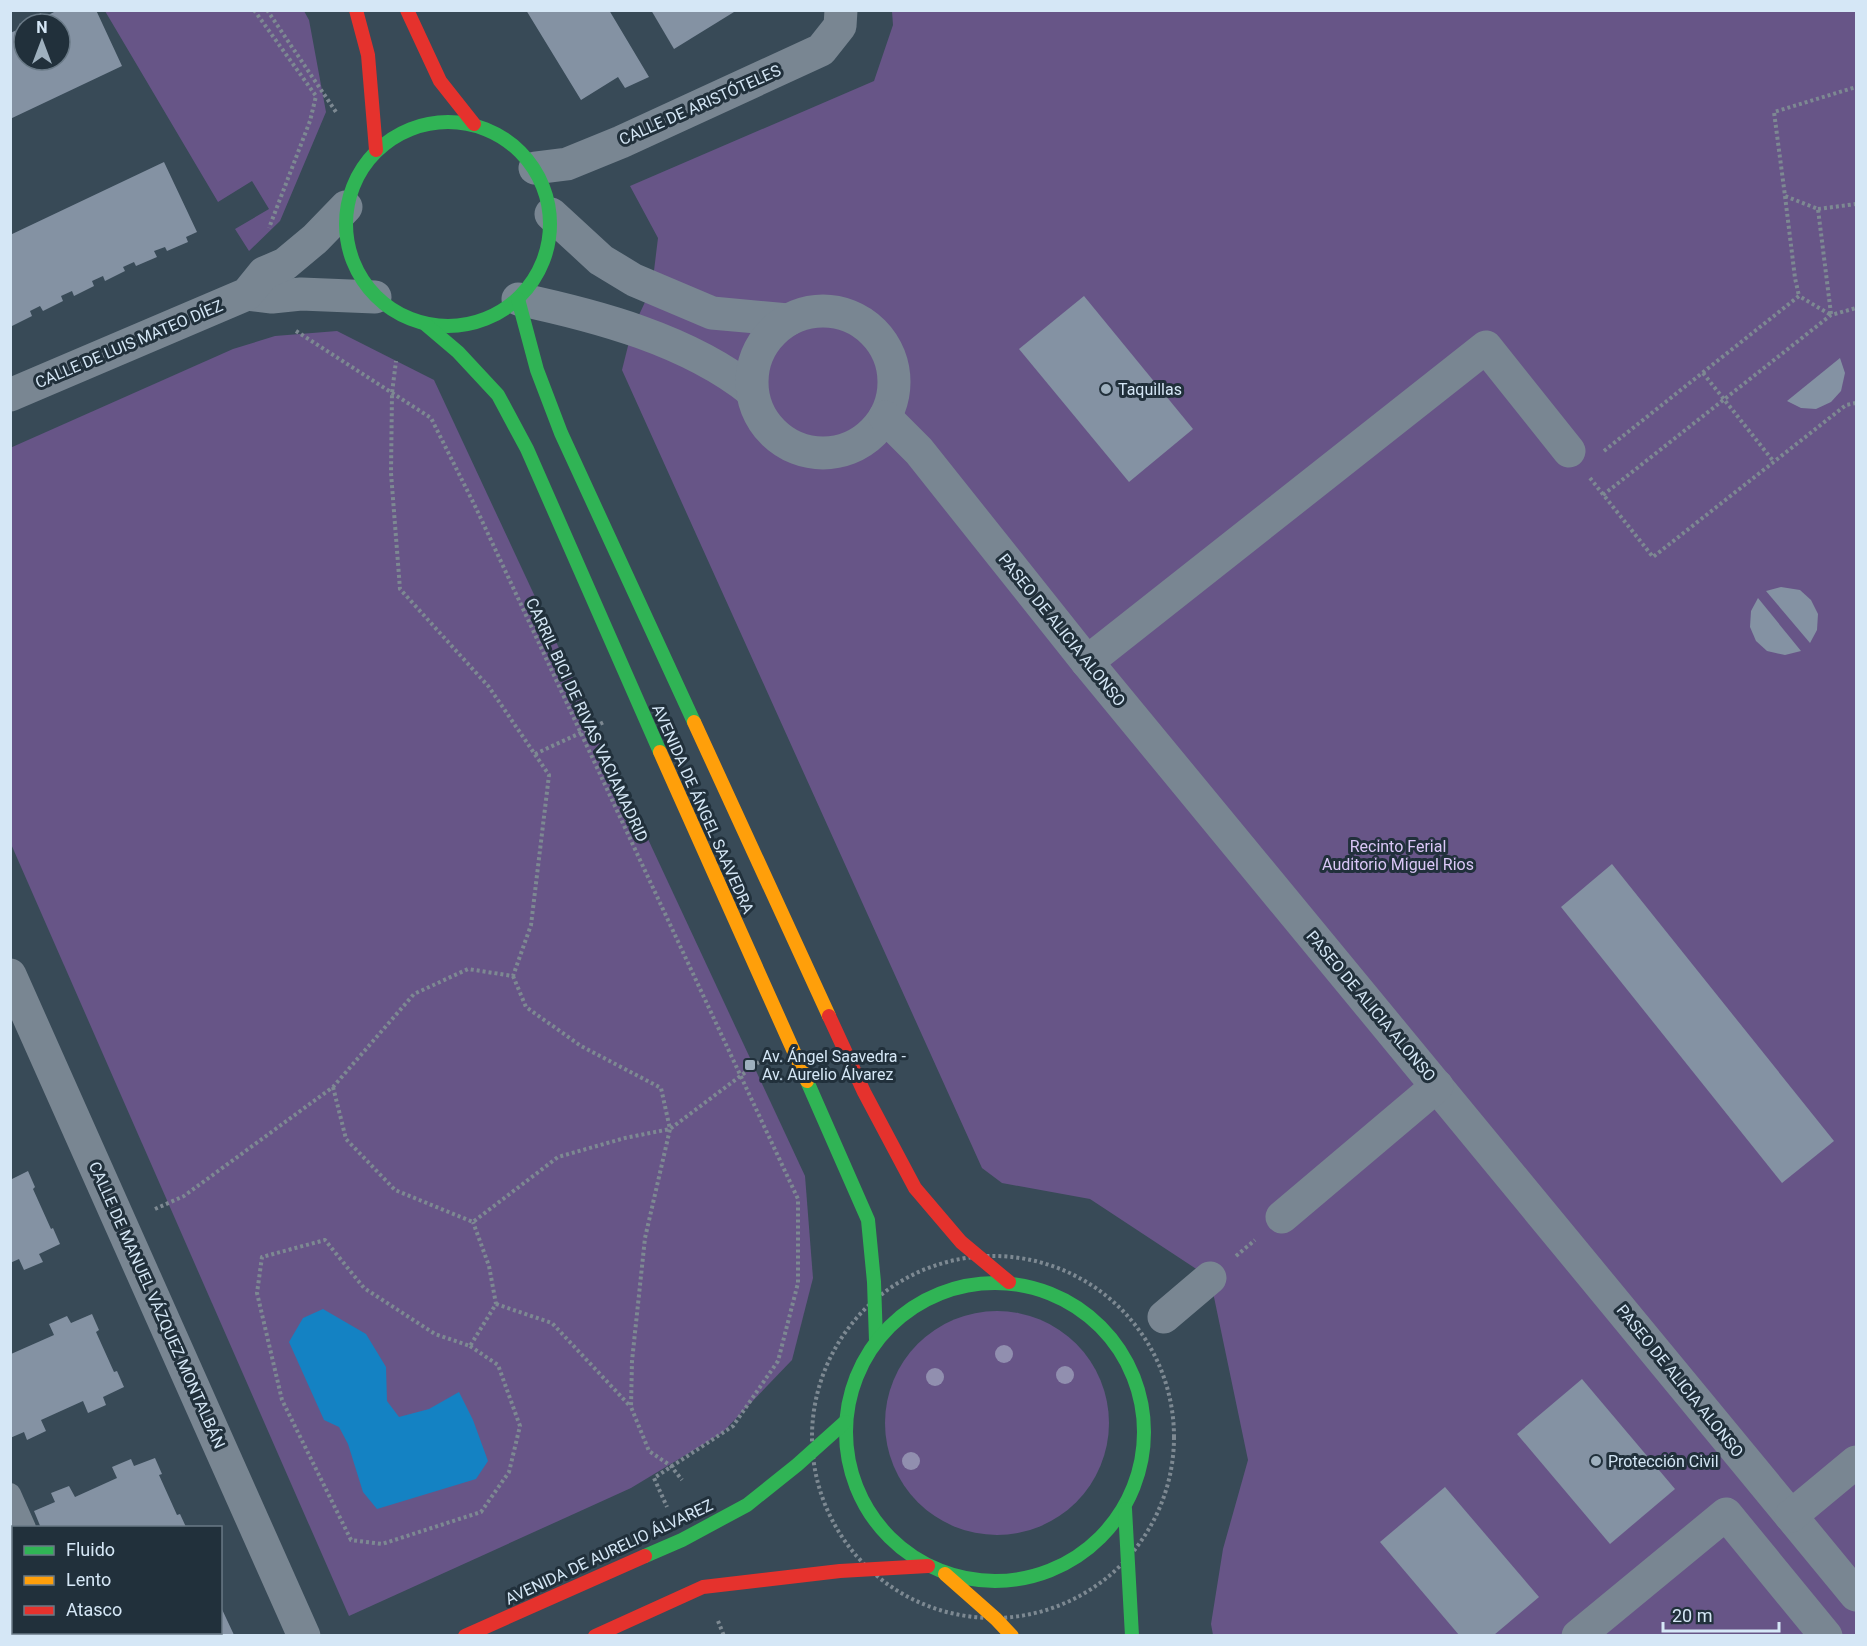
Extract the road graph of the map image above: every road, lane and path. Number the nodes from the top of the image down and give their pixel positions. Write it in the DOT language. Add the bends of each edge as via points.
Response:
graph roads {
  1 [pos="254,10"];
  2 [pos="267,10"];
  3 [pos="356,10"];
  4 [pos="407,10"];
  5 [pos="841,10"];
  6 [pos="1857,87"];
  7 [pos="336,111"];
  8 [pos="474,124"];
  9 [pos="376,150"];
  10 [pos="535,168"];
  11 [pos="1785,196"];
  12 [pos="1857,204"];
  13 [pos="346,207"];
  14 [pos="1818,209"];
  15 [pos="551,214"];
  16 [pos="261,288"];
  17 [pos="1799,296"];
  18 [pos="375,297"];
  19 [pos="518,299"];
  20 [pos="1857,308"];
  21 [pos="1831,315"];
  22 [pos="788,320"];
  23 [pos="424,324"];
  24 [pos="396,361"];
  25 [pos="1703,373"];
  26 [pos="752,391"];
  27 [pos="392,393"];
  28 [pos="10,395"];
  29 [pos="1724,400"];
  30 [pos="1857,403"];
  31 [pos="885,417"];
  32 [pos="1575,460"];
  33 [pos="1774,462"];
  34 [pos="1603,495"];
  35 [pos="1087,662"];
  36 [pos="604,722"];
  37 [pos="579,734"];
  38 [pos="535,754"];
  39 [pos="10,975"];
  40 [pos="513,976"];
  41 [pos="762,1060"];
  42 [pos="741,1076"];
  43 [pos="1437,1086"];
  44 [pos="333,1087"];
  45 [pos="670,1129"];
  46 [pos="1282,1217"];
  47 [pos="473,1222"];
  48 [pos="122,1225"];
  49 [pos="980,1256"];
  50 [pos="1210,1278"];
  51 [pos="1009,1282"];
  52 [pos="874,1300"];
  53 [pos="496,1304"];
  54 [pos="1164,1317"];
  55 [pos="876,1341"];
  56 [pos="470,1346"];
  57 [pos="631,1407"];
  58 [pos="845,1422"];
  59 [pos="812,1452"];
  60 [pos="1857,1462"];
  61 [pos="671,1467"];
  62 [pos="654,1478"];
  63 [pos="682,1480"];
  64 [pos="10,1494"];
  65 [pos="1125,1509"];
  66 [pos="1791,1516"];
  67 [pos="25,1526"];
  68 [pos="1128,1558"];
  69 [pos="928,1566"];
  70 [pos="868,1569"];
  71 [pos="943,1573"];
  72 [pos="1851,1589"];
  73 [pos="996,1618"];
  74 [pos="1816,1623"];
  75 [pos="303,1635"];
  76 [pos="465,1635"];
  77 [pos="595,1635"];
  78 [pos="1011,1635"];
  79 [pos="1132,1635"];
  80 [pos="1578,1635"];
  1 -- 16 [label="path, CARRIL BICI DE RIVAS VACIAMADRID" via="316,96 258,256"];
  2 -- 7 [label="path"];
  3 -- 9 [label="street" via="368,55"];
  4 -- 8 [label="street" via="440,81"];
  5 -- 10 [label="street, CALLE DE ARISTÓTELES" via="840,26 821,50 621,142 567,164"];
  6 -- 11 [label="path" via="1774,111"];
  8 -- 9 [label="street" via="448,121 421,125"];
  8 -- 10 [label="street" via="518,148"];
  9 -- 13 [label="street" via="356,177"];
  10 -- 15 [label="street" via="546,190"];
  11 -- 14 [label="path"];
  11 -- 17 [label="path"];
  12 -- 14 [label="path"];
  13 -- 16 [label="street, CALLE DE LUIS MATEO DÍEZ"];
  13 -- 18 [label="street" via="346,240 356,271"];
  14 -- 21 [label="path"];
  15 -- 19 [label="street" via="549,246 538,275"];
  15 -- 22 [label="street" via="601,260 634,280 712,313"];
  16 -- 18 [label="street, CALLE DE LUIS MATEO DÍEZ"];
  16 -- 27 [label="path, CARRIL BICI DE RIVAS VACIAMADRID" via="295,330"];
  16 -- 28 [label="street, CALLE DE LUIS MATEO DÍEZ"];
  17 -- 21 [label="path"];
  17 -- 25 [label="path"];
  18 -- 23 [label="street" via="398,314"];
  19 -- 23 [label="street" via="490,318 458,327"];
  19 -- 26 [label="street" via="615,323 710,361"];
  19 -- 49 [label="street, AVENIDA DE ÁNGEL SAAVEDRA" via="537,370 561,434 864,1092 915,1188 961,1242"];
  20 -- 21 [label="path"];
  21 -- 29 [label="path"];
  22 -- 26 [label="street" via="771,333 759,350"];
  22 -- 31 [label="street" via="809,312 832,311 854,318 873,331 887,350 894,372 893,395"];
  23 -- 52 [label="street, AVENIDA DE ÁNGEL SAAVEDRA" via="458,352 498,394 527,449 868,1220"];
  24 -- 27 [label="path"];
  25 -- 29 [label="path"];
  25 -- 32 [label="path"];
  26 -- 31 [label="street" via="758,412 771,430 788,444 809,451 831,453 853,446 871,434"];
  27 -- 37 [label="path, CARRIL BICI DE RIVAS VACIAMADRID" via="431,417"];
  27 -- 38 [label="path" via="391,473 400,589 489,687"];
  29 -- 33 [label="path"];
  29 -- 34 [label="path"];
  30 -- 33 [label="path" via="1846,405"];
  31 -- 35 [label="street, PASEO DE ALICIA ALONSO" via="919,451"];
  32 -- 34 [label="path"];
  32 -- 35 [label="street" via="1486,347"];
  33 -- 34 [label="path" via="1653,557"];
  35 -- 43 [label="street, PASEO DE ALICIA ALONSO"];
  36 -- 37 [label="path"];
  37 -- 38 [label="path"];
  37 -- 42 [label="path, CARRIL BICI DE RIVAS VACIAMADRID"];
  38 -- 40 [label="path" via="549,775 531,925"];
  39 -- 48 [label="street, CALLE DE MANUEL VÁZQUEZ MONTALBÁN"];
  40 -- 44 [label="path" via="468,969 414,994"];
  40 -- 45 [label="path" via="526,1007 581,1046 661,1088"];
  41 -- 42 [label="path"];
  42 -- 45 [label="path"];
  42 -- 61 [label="path, CARRIL BICI DE RIVAS VACIAMADRID" via="798,1199 798,1283 778,1361 733,1426"];
  43 -- 46 [label="street"];
  43 -- 66 [label="street, PASEO DE ALICIA ALONSO"];
  44 -- 47 [label="path" via="346,1139 395,1190"];
  44 -- 48 [label="path" via="184,1196"];
  45 -- 47 [label="path" via="558,1157"];
  45 -- 57 [label="path" via="645,1238"];
  46 -- 50 [label="path"];
  47 -- 53 [label="path" via="489,1266"];
  48 -- 75 [label="street, CALLE DE MANUEL VÁZQUEZ MONTALBÁN"];
  49 -- 51 [label="street, AVENIDA DE ÁNGEL SAAVEDRA"];
  49 -- 52 [label="path" via="925,1269"];
  49 -- 68 [label="path" via="1025,1259 1055,1267 1090,1284 1121,1308 1158,1360 1174,1419 1174,1457 1157,1516"];
  50 -- 54 [label="street"];
  51 -- 55 [label="street" via="971,1284 935,1295 903,1314"];
  51 -- 65 [label="street" via="1054,1294 1093,1318 1123,1352 1140,1389 1146,1430 1141,1471"];
  52 -- 55 [label="street, AVENIDA DE ÁNGEL SAAVEDRA"];
  52 -- 59 [label="path" via="851,1324 824,1369 814,1404"];
  53 -- 56 [label="path"];
  53 -- 57 [label="path" via="552,1323"];
  55 -- 58 [label="street" via="857,1375"];
  56 -- 56 [label="path" via="435,1334 364,1288 325,1240 262,1257 257,1293 282,1400 351,1540 382,1544 481,1512 509,1472 520,1426 498,1365"];
  57 -- 61 [label="path" via="649,1451"];
  58 -- 59 [label="street, AVENIDA DE AURELIO ÁLVAREZ"];
  58 -- 69 [label="street" via="846,1447 859,1495 900,1548"];
  59 -- 70 [label="path" via="816,1478 832,1521"];
  59 -- 76 [label="street, AVENIDA DE AURELIO ÁLVAREZ" via="747,1505 692,1534"];
  60 -- 66 [label="street"];
  61 -- 62 [label="path, CARRIL BICI DE RIVAS VACIAMADRID"];
  61 -- 63 [label="path"];
  64 -- 67 [label="lane"];
  65 -- 68 [label="street"];
  65 -- 71 [label="street" via="1104,1536 1077,1558 1045,1573 1012,1581 977,1581"];
  66 -- 72 [label="street, PASEO DE ALICIA ALONSO"];
  68 -- 73 [label="path" via="1101,1583 1069,1602 1040,1612"];
  68 -- 79 [label="street"];
  69 -- 70 [label="street"];
  69 -- 71 [label="street"];
  70 -- 73 [label="path" via="895,1590 924,1604 953,1614"];
  70 -- 77 [label="street" via="703,1587"];
  71 -- 73 [label="street"];
  72 -- 74 [label="street"];
  73 -- 78 [label="street"];
  74 -- 80 [label="street" via="1726,1514"];
}
